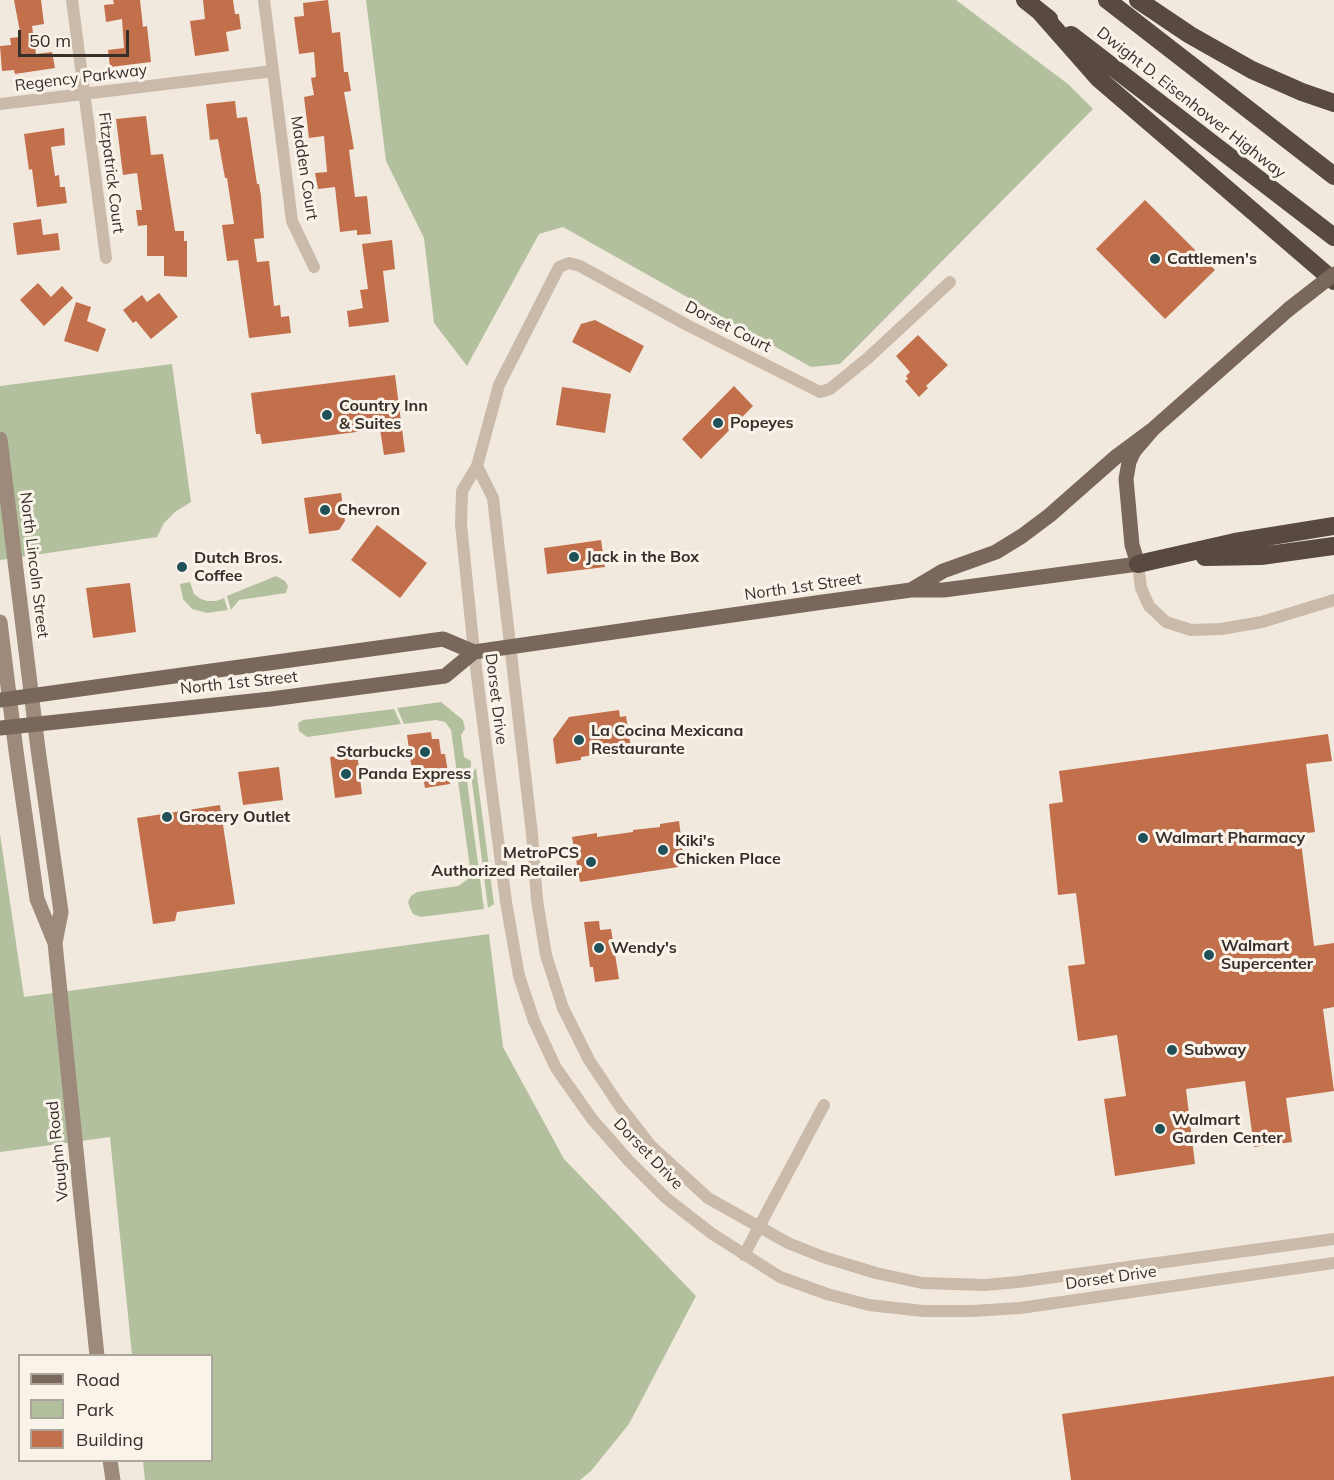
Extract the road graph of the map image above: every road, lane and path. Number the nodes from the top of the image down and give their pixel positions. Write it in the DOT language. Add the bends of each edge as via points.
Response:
graph roads {
  1 [pos="72,0"];
  2 [pos="264,0"];
  3 [pos="1025,0"];
  4 [pos="1107,0"];
  5 [pos="1138,0"];
  6 [pos="1040,12"];
  7 [pos="273,71"];
  8 [pos="85,93"];
  9 [pos="1334,103"];
  10 [pos="0,105"];
  11 [pos="1334,176"];
  12 [pos="1334,237"];
  13 [pos="106,258"];
  14 [pos="569,263"];
  15 [pos="314,267"];
  16 [pos="1334,274"];
  17 [pos="1334,281"];
  18 [pos="950,282"];
  19 [pos="1152,430"];
  20 [pos="0,439"];
  21 [pos="477,465"];
  22 [pos="1334,526"];
  23 [pos="1334,546"];
  24 [pos="1170,558"];
  25 [pos="1138,564"];
  26 [pos="911,590"];
  27 [pos="1334,600"];
  28 [pos="0,622"];
  29 [pos="510,646"];
  30 [pos="474,652"];
  31 [pos="32,696"];
  32 [pos="5,699"];
  33 [pos="35,723"];
  34 [pos="6,727"];
  35 [pos="55,943"];
  36 [pos="824,1105"];
  37 [pos="759,1228"];
  38 [pos="1334,1239"];
  39 [pos="744,1255"];
  40 [pos="1334,1263"];
  41 [pos="98,1354"];
  42 [pos="110,1462"];
  43 [pos="113,1480"];
  1 -- 8 [label="street, Fitzpatrick Court"];
  2 -- 7 [label="street, Madden Court"];
  3 -- 6 [label="highway, Dwight D. Eisenhower Highway"];
  4 -- 11 [label="highway, Dwight D. Eisenhower Highway"];
  5 -- 9 [label="highway" via="1252,70"];
  6 -- 12 [label="highway, Dwight D. Eisenhower Highway"];
  6 -- 17 [label="highway" via="1099,79"];
  7 -- 8 [label="street, Regency Parkway"];
  7 -- 15 [label="street, Madden Court" via="292,221"];
  8 -- 10 [label="street, Regency Parkway"];
  8 -- 13 [label="street, Fitzpatrick Court"];
  14 -- 18 [label="street, Dorset Court" via="820,392 830,389 868,358"];
  14 -- 21 [label="street, Dorset Drive" via="559,267 499,385"];
  16 -- 19 [label="main road, bridge"];
  19 -- 25 [label="main road" via="1134,451 1126,479 1132,545"];
  19 -- 26 [label="main road" via="1023,536 996,552 943,571"];
  20 -- 31 [label="street, North Lincoln Street"];
  21 -- 29 [label="street, Dorset Drive" via="493,498"];
  21 -- 30 [label="street, Dorset Drive" via="462,491 461,524"];
  22 -- 24 [label="highway" via="1236,542"];
  23 -- 24 [label="highway" via="1261,556"];
  24 -- 25 [label="highway"];
  25 -- 26 [label="main road, North 1st Street" via="944,590"];
  25 -- 27 [label="street" via="1149,606 1166,622 1191,630 1262,622"];
  26 -- 29 [label="main road, North 1st Street"];
  28 -- 32 [label="street"];
  29 -- 30 [label="main road, North 1st Street"];
  29 -- 37 [label="street, Dorset Drive" via="537,900 546,955 563,1008 589,1060 651,1146 708,1197"];
  30 -- 31 [label="main road, North 1st Street" via="443,639"];
  30 -- 33 [label="main road, North 1st Street" via="445,676 272,699"];
  30 -- 39 [label="street, Dorset Drive" via="508,917 519,976 534,1022 556,1068 592,1119 628,1160 666,1198"];
  31 -- 32 [label="main road, North 1st Street"];
  31 -- 33 [label="street, Vaughn Road"];
  32 -- 34 [label="street, Vaughn Road"];
  33 -- 34 [label="main road, North 1st Street"];
  33 -- 35 [label="street, Vaughn Road" via="61,912"];
  34 -- 35 [label="street, Vaughn Road" via="37,899"];
  35 -- 41 [label="street, Vaughn Road"];
  36 -- 37 [label="street"];
  37 -- 38 [label="street, Dorset Drive" via="796,1246 876,1273 922,1283 985,1285"];
  37 -- 39 [label="street"];
  39 -- 40 [label="street, Dorset Drive" via="780,1277 827,1294 869,1305 923,1311 1020,1308"];
  42 -- 43 [label="street"];
}
